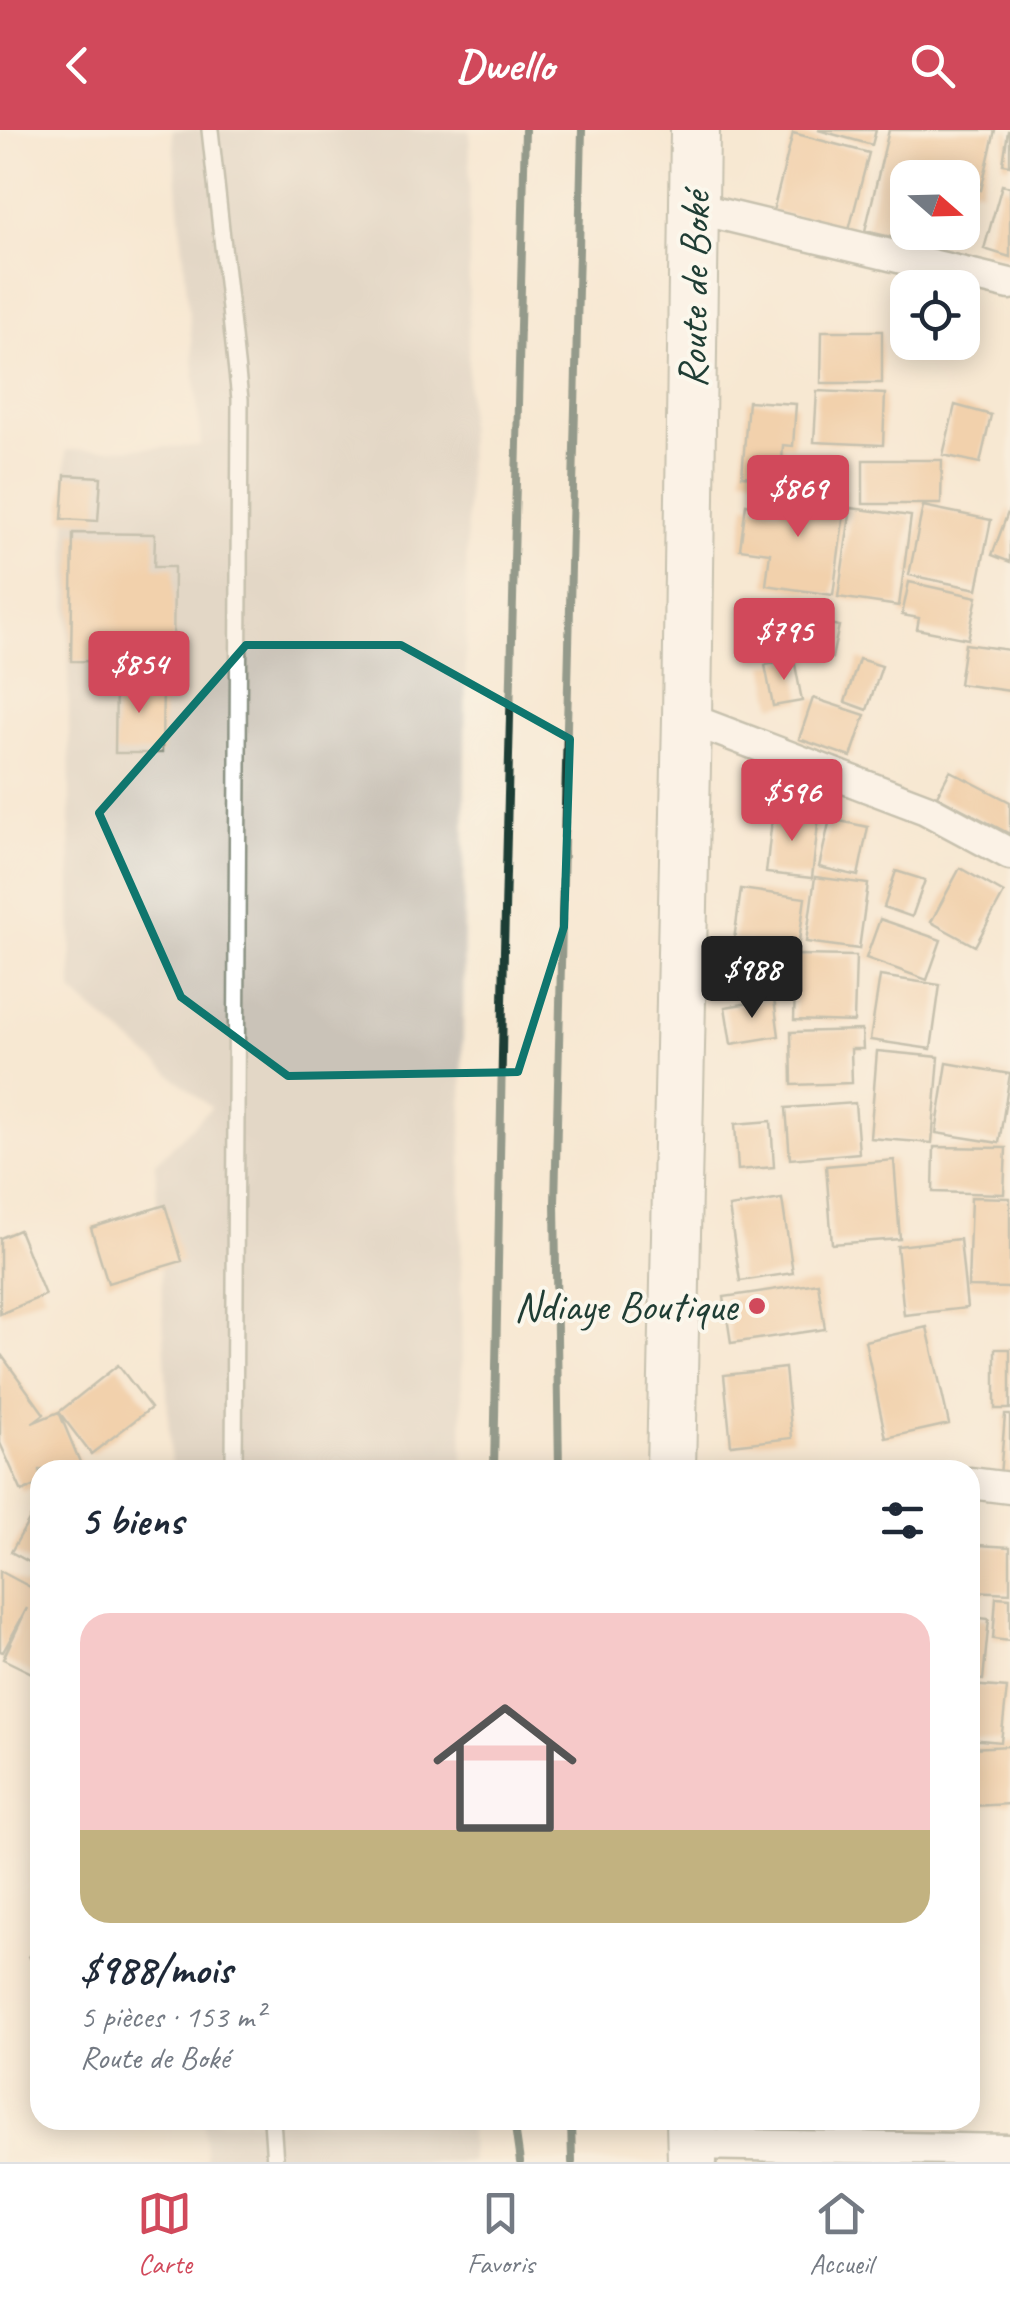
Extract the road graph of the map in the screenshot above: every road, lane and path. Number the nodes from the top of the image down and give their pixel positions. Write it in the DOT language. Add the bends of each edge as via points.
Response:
graph roads {
  1 [pos="210,130"];
  2 [pos="696,130"];
  3 [pos="696,208"];
  4 [pos="1010,284"];
  5 [pos="687,718"];
  6 [pos="1010,854"];
  7 [pos="234,1460"];
  8 [pos="670,1460"];
  9 [pos="980,1485"];
  10 [pos="1010,1488"];
  11 [pos="273,2130"];
  12 [pos="692,2142"];
  13 [pos="1010,2150"];
  14 [pos="275,2162"];
  1 -- 7 [label="lane" via="240,399"];
  2 -- 3 [label="main road, Route de Boké"];
  3 -- 4 [label="street"];
  3 -- 5 [label="main road, Route de Boké"];
  5 -- 6 [label="street" via="926,808"];
  5 -- 8 [label="main road, Route de Boké"];
  9 -- 10 [label="street"];
  11 -- 14 [label="lane"];
  12 -- 13 [label="street"];
}
